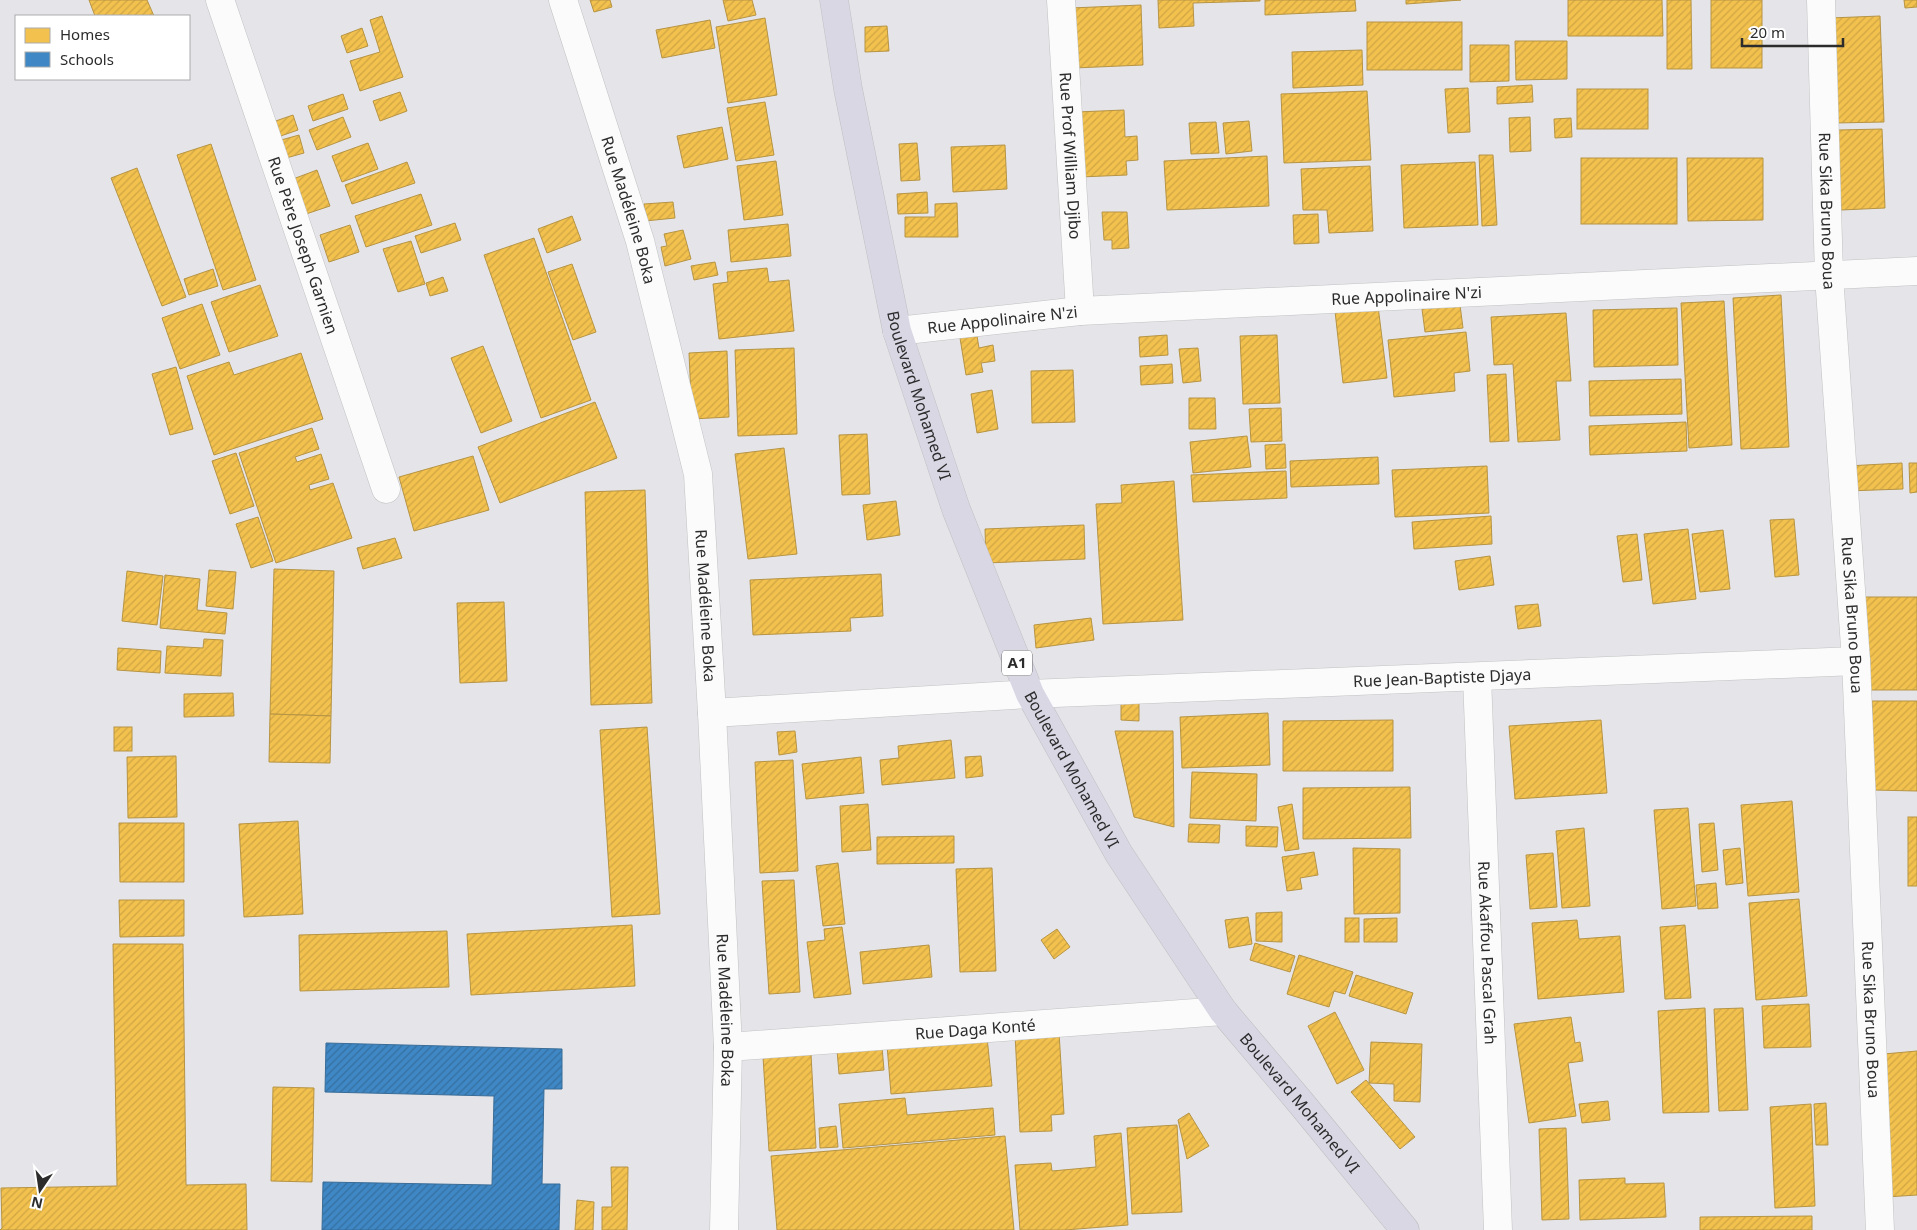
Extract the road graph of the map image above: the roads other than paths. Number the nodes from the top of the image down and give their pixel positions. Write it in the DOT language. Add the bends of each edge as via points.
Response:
graph roads {
  1 [pos="220,0"];
  2 [pos="563,0"];
  3 [pos="834,0"];
  4 [pos="1061,0"];
  5 [pos="1821,0"];
  6 [pos="1917,271"];
  7 [pos="1829,276"];
  8 [pos="1080,311"];
  9 [pos="897,331"];
  10 [pos="386,489"];
  11 [pos="1856,662"];
  12 [pos="1477,677"];
  13 [pos="1030,694"];
  14 [pos="712,713"];
  15 [pos="1223,1011"];
  16 [pos="728,1046"];
  17 [pos="724,1230"];
  18 [pos="1405,1230"];
  19 [pos="1498,1230"];
  20 [pos="1880,1230"];
  1 -- 10 [label="street, Rue Père Joseph Garnien"];
  2 -- 14 [label="street, Rue Madéleine Boka" via="640,241 698,474"];
  3 -- 9 [label="main road, Boulevard Mohamed VI / A1" via="848,89"];
  4 -- 8 [label="street, Rue Prof William Djibo"];
  5 -- 7 [label="street, Rue Sika Bruno Boua"];
  6 -- 7 [label="street, Rue Appolinaire N'zi"];
  7 -- 8 [label="street, Rue Appolinaire N'zi"];
  7 -- 11 [label="street, Rue Sika Bruno Boua"];
  8 -- 9 [label="street, Rue Appolinaire N'zi"];
  9 -- 13 [label="main road, Boulevard Mohamed VI / A1" via="956,509"];
  11 -- 12 [label="street, Rue Jean-Baptiste Djaya"];
  11 -- 20 [label="street, Rue Sika Bruno Boua"];
  12 -- 13 [label="street, Rue Jean-Baptiste Djaya"];
  12 -- 19 [label="street, Rue Akaffou Pascal Grah"];
  13 -- 14 [label="street, Rue Jean-Baptiste Djaya"];
  13 -- 15 [label="main road, Boulevard Mohamed VI / A1" via="1119,854"];
  14 -- 16 [label="street, Rue Madéleine Boka"];
  15 -- 16 [label="street, Rue Daga Konté"];
  15 -- 18 [label="main road, Boulevard Mohamed VI / A1"];
  16 -- 17 [label="street, Rue Madéleine Boka"];
}
